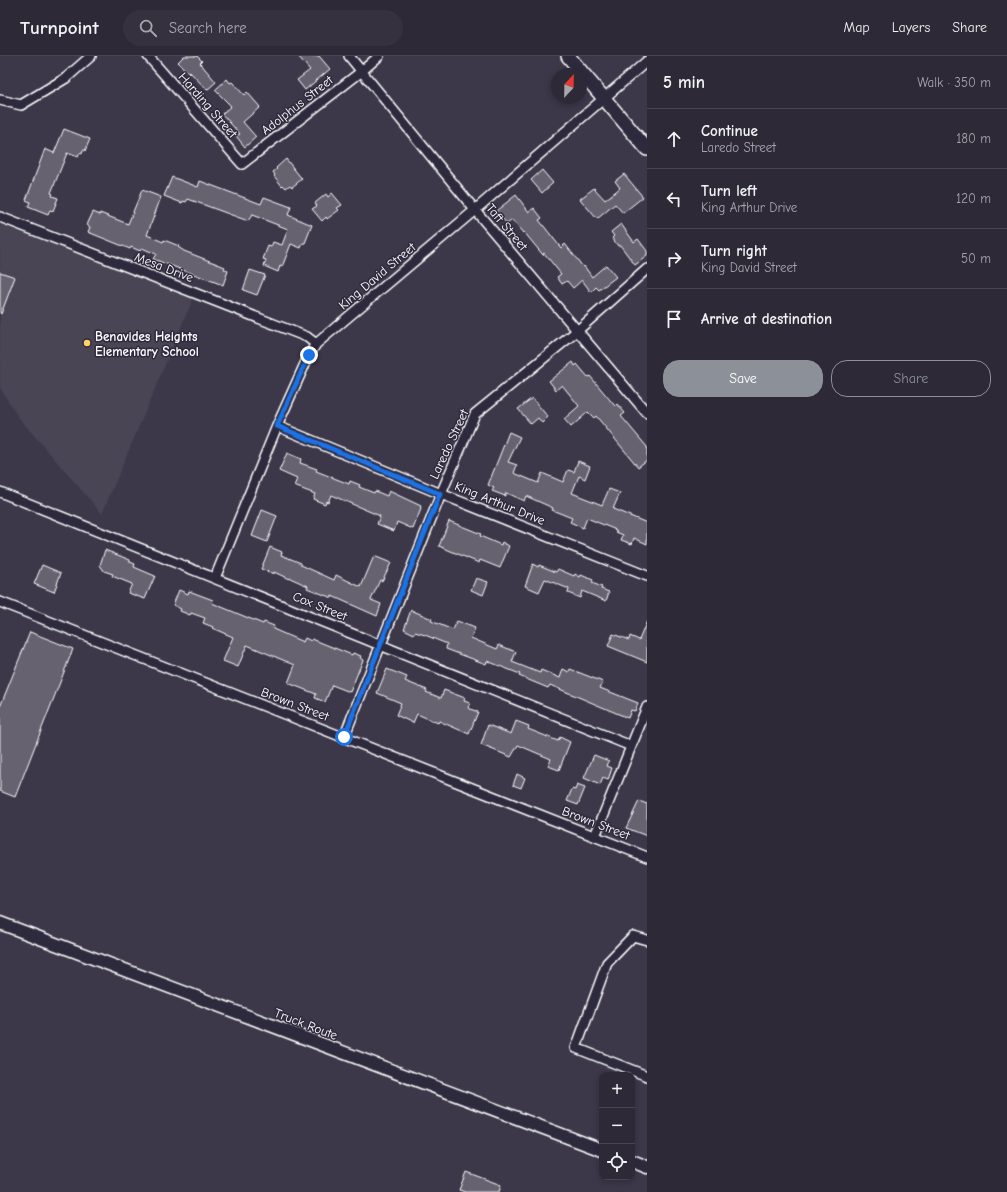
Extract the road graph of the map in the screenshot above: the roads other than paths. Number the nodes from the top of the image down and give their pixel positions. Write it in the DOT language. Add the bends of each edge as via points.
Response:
graph roads {
  1 [pos="91,56"];
  2 [pos="148,56"];
  3 [pos="349,56"];
  4 [pos="379,56"];
  5 [pos="568,56"];
  6 [pos="647,61"];
  7 [pos="362,71"];
  8 [pos="603,97"];
  9 [pos="0,100"];
  10 [pos="647,149"];
  11 [pos="250,158"];
  12 [pos="475,210"];
  13 [pos="0,217"];
  14 [pos="647,269"];
  15 [pos="577,330"];
  16 [pos="316,344"];
  17 [pos="647,413"];
  18 [pos="277,426"];
  19 [pos="0,492"];
  20 [pos="440,494"];
  21 [pos="647,576"];
  22 [pos="215,578"];
  23 [pos="0,602"];
  24 [pos="380,644"];
  25 [pos="647,707"];
  26 [pos="344,737"];
  27 [pos="631,746"];
  28 [pos="595,836"];
  29 [pos="647,856"];
  30 [pos="0,924"];
  31 [pos="647,940"];
  32 [pos="647,1076"];
  33 [pos="599,1149"];
  34 [pos="635,1162"];
  35 [pos="647,1167"];
  1 -- 9 [label="street" via="66,78 22,105"];
  2 -- 11 [label="street, Harding Street" via="242,164"];
  3 -- 7 [label="street, Taft Street"];
  4 -- 7 [label="street, Adolphus Street"];
  5 -- 8 [label="main road"];
  6 -- 8 [label="street, King David Street"];
  7 -- 11 [label="street, Adolphus Street"];
  7 -- 12 [label="street, Taft Street"];
  8 -- 10 [label="main road"];
  8 -- 12 [label="street, King David Street"];
  12 -- 15 [label="street, Taft Street"];
  12 -- 16 [label="street, King David Street"];
  13 -- 16 [label="street, Mesa Drive" via="307,337"];
  14 -- 15 [label="street, Laredo Street"];
  15 -- 17 [label="street, Taft Street"];
  15 -- 20 [label="street, Laredo Street" via="475,414"];
  16 -- 18 [label="street, King David Street"];
  18 -- 20 [label="street, King Arthur Drive"];
  18 -- 22 [label="street, King David Street"];
  19 -- 22 [label="street, Cox Street"];
  20 -- 21 [label="street, King Arthur Drive"];
  20 -- 24 [label="street, Laredo Street"];
  22 -- 24 [label="street, Cox Street"];
  23 -- 26 [label="street, Brown Street"];
  24 -- 26 [label="street, Laredo Street"];
  24 -- 27 [label="street, Cox Street"];
  25 -- 27 [label="street"];
  26 -- 28 [label="street, Brown Street"];
  27 -- 28 [label="street"];
  28 -- 29 [label="street, Brown Street"];
  30 -- 33 [label="street, Truck Route"];
  31 -- 32 [label="street" via="633,936 607,963 576,1048"];
  34 -- 35 [label="street"];
}
